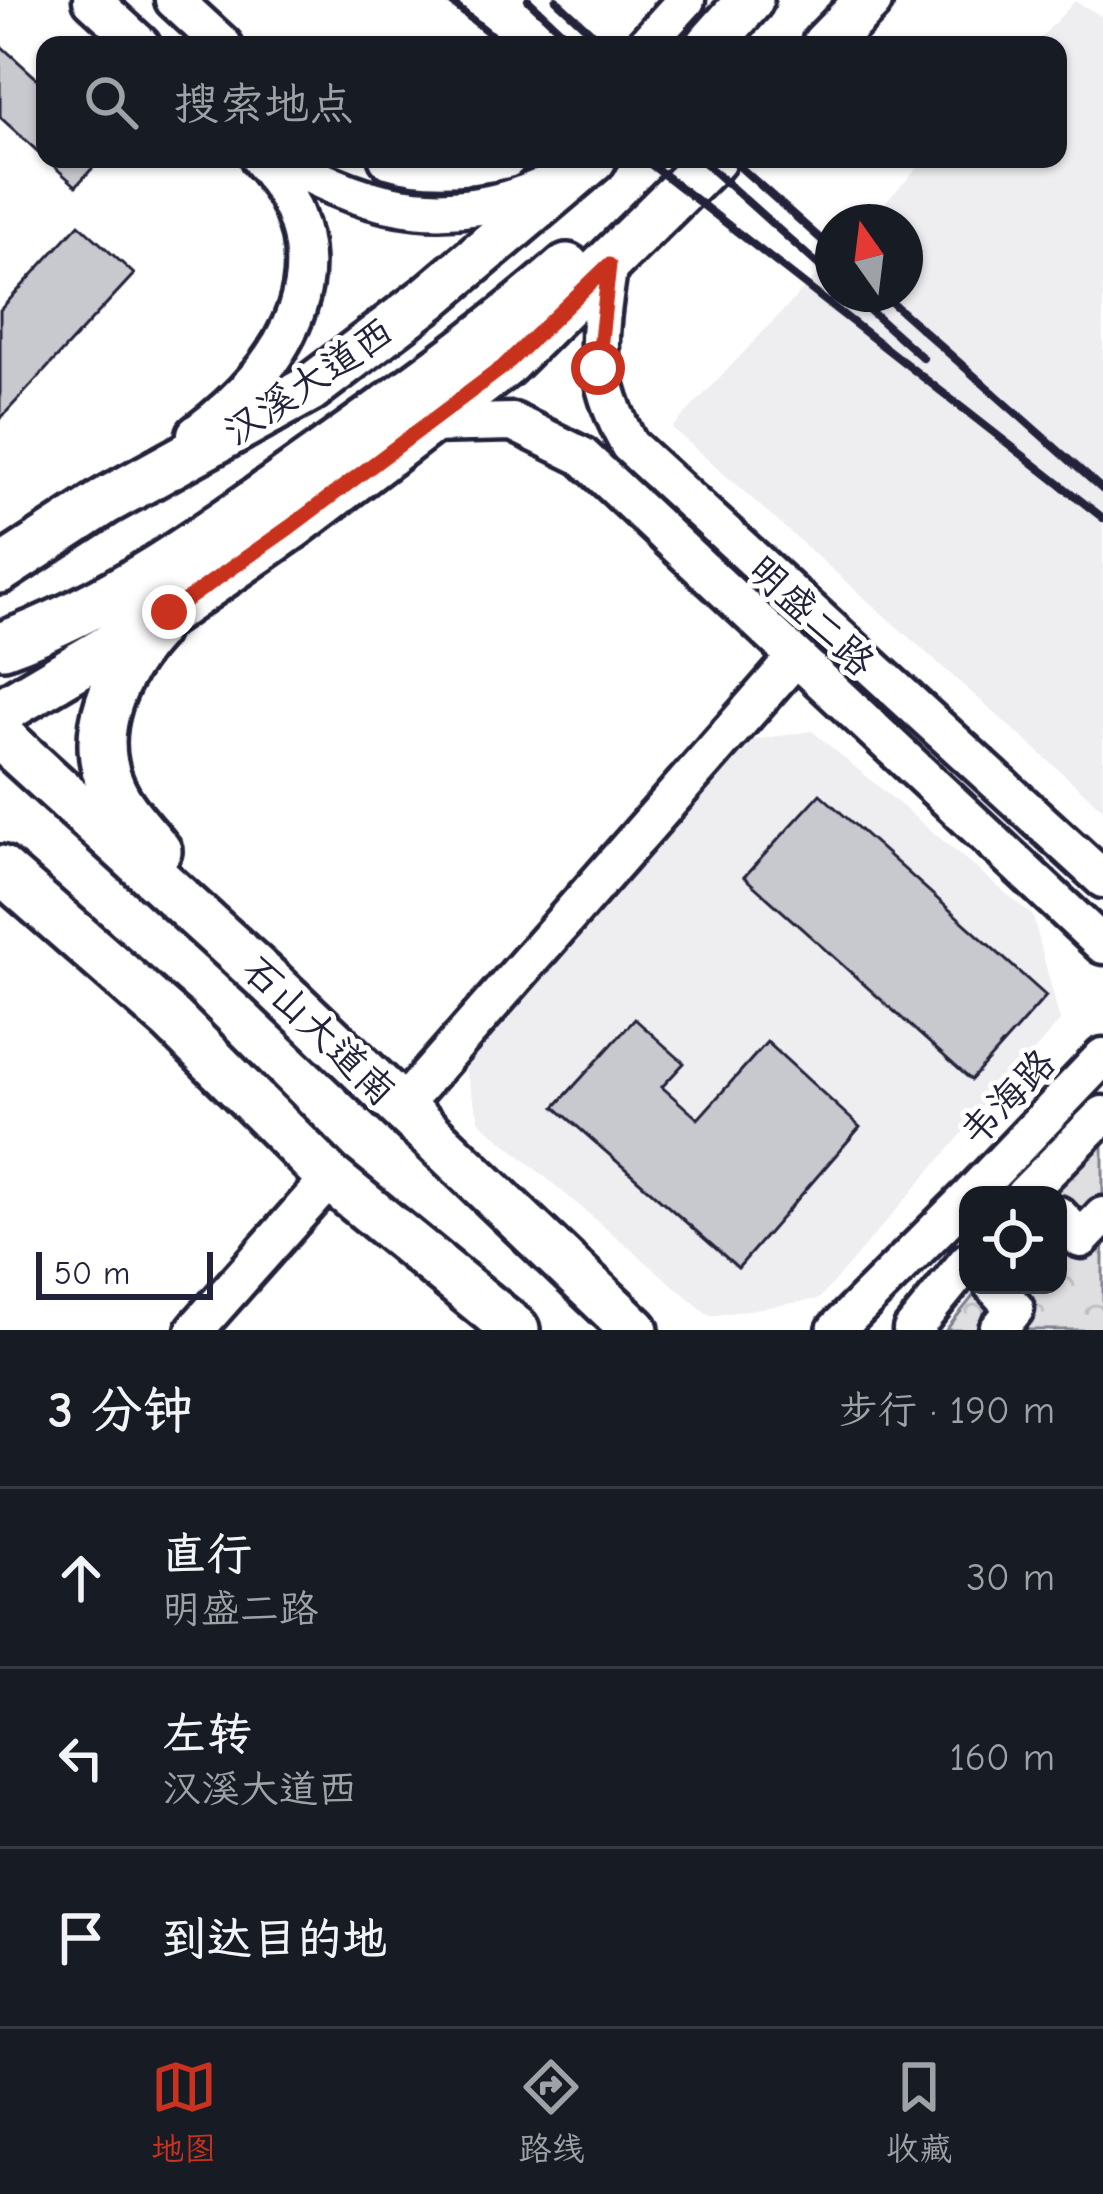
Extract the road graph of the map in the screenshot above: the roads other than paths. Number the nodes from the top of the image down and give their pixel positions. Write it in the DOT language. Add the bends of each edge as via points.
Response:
graph roads {
  1 [pos="92,0"];
  2 [pos="174,0"];
  3 [pos="686,0"];
  4 [pos="750,0"];
  5 [pos="131,36"];
  6 [pos="213,36"];
  7 [pos="653,36"];
  8 [pos="718,36"];
  9 [pos="265,168"];
  10 [pos="302,168"];
  11 [pos="577,168"];
  12 [pos="582,168"];
  13 [pos="680,168"];
  14 [pos="704,168"];
  15 [pos="609,265"];
  16 [pos="428,424"];
  17 [pos="106,501"];
  18 [pos="0,570"];
  19 [pos="169,612"];
  20 [pos="3,645"];
  21 [pos="795,658"];
  22 [pos="0,712"];
  23 [pos="0,736"];
  24 [pos="0,869"];
  25 [pos="1103,879"];
  26 [pos="0,886"];
  27 [pos="63,923"];
  28 [pos="1103,945"];
  29 [pos="269,981"];
  30 [pos="1103,1057"];
  31 [pos="400,1107"];
  32 [pos="1103,1115"];
  33 [pos="330,1178"];
  34 [pos="980,1186"];
  35 [pos="1038,1186"];
  36 [pos="959,1208"];
  37 [pos="926,1243"];
  38 [pos="958,1275"];
  39 [pos="626,1322"];
  40 [pos="195,1330"];
  41 [pos="515,1330"];
  42 [pos="660,1330"];
  43 [pos="836,1330"];
  44 [pos="912,1330"];
  1 -- 5 [label="street"];
  2 -- 6 [label="street"];
  3 -- 7 [label="street"];
  4 -- 8 [label="main road"];
  9 -- 17 [label="street" via="299,223 303,291 291,328 246,394"];
  10 -- 11 [label="street" via="362,197 431,212 499,202"];
  12 -- 17 [label="main road, 汉溪大道西" via="309,389"];
  13 -- 20 [label="main road" via="536,294 250,506 94,607"];
  14 -- 15 [label="main road"];
  15 -- 16 [label="main road" via="503,367"];
  15 -- 25 [label="street, 明盛二路" via="598,368 628,445"];
  16 -- 19 [label="main road"];
  16 -- 21 [label="street, 明盛二路" via="513,422 582,456"];
  17 -- 18 [label="main road, 汉溪大道西"];
  19 -- 22 [label="main road"];
  19 -- 29 [label="main road" via="119,674 103,730 111,788"];
  21 -- 28 [label="street, 明盛二路"];
  21 -- 31 [label="street"];
  23 -- 29 [label="main road, 石山大道南"];
  24 -- 27 [label="main road"];
  26 -- 27 [label="main road"];
  27 -- 33 [label="main road"];
  29 -- 31 [label="main road, 石山大道南"];
  30 -- 34 [label="street, 韦海路"];
  31 -- 39 [label="main road, 石山大道南"];
  32 -- 35 [label="street"];
  33 -- 40 [label="street"];
  33 -- 41 [label="main road"];
  36 -- 37 [label="street, 韦海路"];
  37 -- 38 [label="street" via="919,1283 929,1292"];
  37 -- 43 [label="street, 韦海路"];
  38 -- 44 [label="street"];
  39 -- 42 [label="street"];
}
